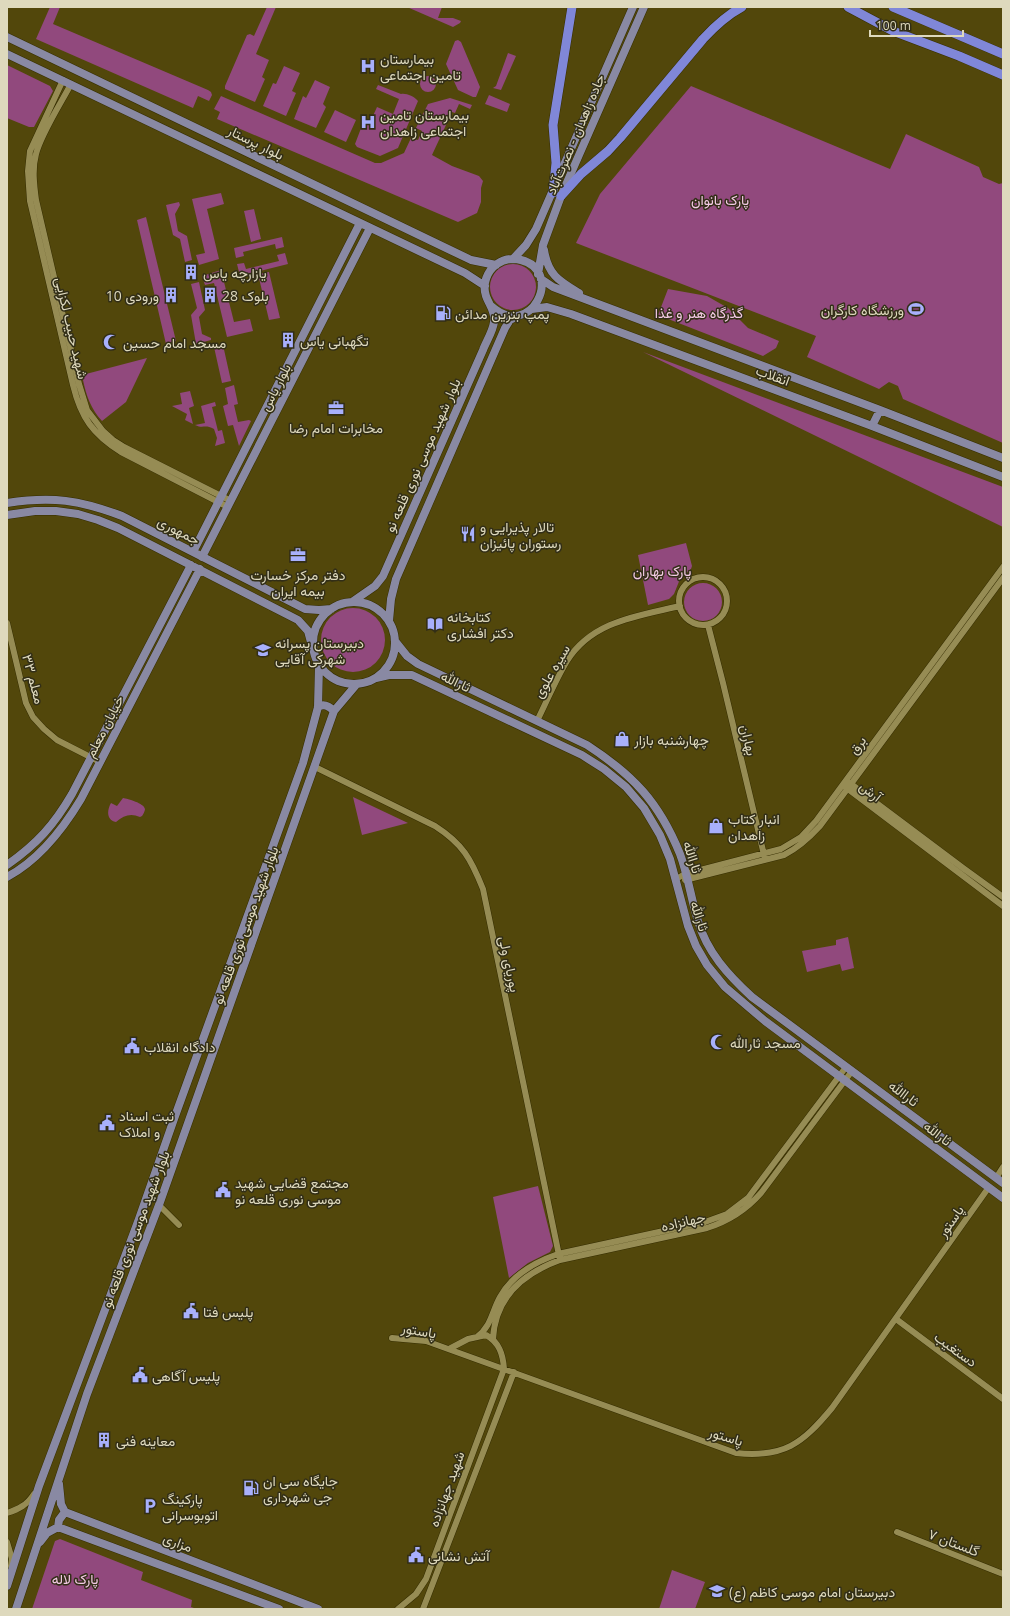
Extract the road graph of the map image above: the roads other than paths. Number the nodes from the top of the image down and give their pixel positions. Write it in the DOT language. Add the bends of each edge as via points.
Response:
graph roads {
  1 [pos="572,7"];
  2 [pos="633,7"];
  3 [pos="644,7"];
  4 [pos="742,7"];
  5 [pos="848,7"];
  6 [pos="893,7"];
  7 [pos="7,37"];
  8 [pos="7,54"];
  9 [pos="1003,54"];
  10 [pos="1003,75"];
  11 [pos="67,82"];
  12 [pos="221,140"];
  13 [pos="215,154"];
  14 [pos="557,194"];
  15 [pos="360,223"];
  16 [pos="370,228"];
  17 [pos="353,237"];
  18 [pos="363,243"];
  19 [pos="543,244"];
  20 [pos="513,259"];
  21 [pos="471,260"];
  22 [pos="496,265"];
  23 [pos="465,273"];
  24 [pos="540,276"];
  25 [pos="485,286"];
  26 [pos="597,304"];
  27 [pos="491,306"];
  28 [pos="532,309"];
  29 [pos="518,316"];
  30 [pos="880,410"];
  31 [pos="872,426"];
  32 [pos="1003,458"];
  33 [pos="241,459"];
  34 [pos="250,463"];
  35 [pos="1003,477"];
  36 [pos="220,499"];
  37 [pos="7,503"];
  38 [pos="229,504"];
  39 [pos="7,515"];
  40 [pos="193,552"];
  41 [pos="202,557"];
  42 [pos="191,565"];
  43 [pos="1003,567"];
  44 [pos="200,569"];
  45 [pos="1003,578"];
  46 [pos="352,602"];
  47 [pos="680,606"];
  48 [pos="331,609"];
  49 [pos="388,621"];
  50 [pos="7,623"];
  51 [pos="708,625"];
  52 [pos="395,641"];
  53 [pos="312,646"];
  54 [pos="942,655"];
  55 [pos="319,666"];
  56 [pos="376,678"];
  57 [pos="356,685"];
  58 [pos="318,707"];
  59 [pos="334,711"];
  60 [pos="537,721"];
  61 [pos="532,730"];
  62 [pos="91,758"];
  63 [pos="100,762"];
  64 [pos="315,767"];
  65 [pos="848,785"];
  66 [pos="765,858"];
  67 [pos="7,865"];
  68 [pos="960,871"];
  69 [pos="7,876"];
  70 [pos="686,877"];
  71 [pos="676,879"];
  72 [pos="1003,897"];
  73 [pos="1003,906"];
  74 [pos="849,1069"];
  75 [pos="842,1078"];
  76 [pos="1003,1167"];
  77 [pos="996,1178"];
  78 [pos="1003,1183"];
  79 [pos="989,1187"];
  80 [pos="1003,1198"];
  81 [pos="159,1206"];
  82 [pos="179,1225"];
  83 [pos="559,1257"];
  84 [pos="896,1319"];
  85 [pos="477,1337"];
  86 [pos="392,1338"];
  87 [pos="493,1339"];
  88 [pos="449,1349"];
  89 [pos="504,1369"];
  90 [pos="514,1372"];
  91 [pos="1003,1398"];
  92 [pos="59,1475"];
  93 [pos="39,1486"];
  94 [pos="64,1512"];
  95 [pos="7,1513"];
  96 [pos="58,1527"];
  97 [pos="897,1532"];
  98 [pos="439,1541"];
  99 [pos="7,1542"];
  100 [pos="448,1544"];
  101 [pos="36,1548"];
  102 [pos="1003,1574"];
  103 [pos="10,1576"];
  104 [pos="7,1586"];
  105 [pos="16,1609"];
  106 [pos="279,1609"];
  107 [pos="318,1609"];
  108 [pos="398,1609"];
  109 [pos="423,1609"];
  1 -- 14 [label="highway" via="553,125"];
  2 -- 14 [label="main road, جاده زاهدان - نصرت‌آباد"];
  3 -- 14 [label="main road, جاده زاهدان - نصرت‌آباد"];
  4 -- 14 [label="highway" via="717,23 608,151"];
  5 -- 10 [label="highway" via="893,31"];
  6 -- 9 [label="highway"];
  7 -- 12 [label="main road, بلوار پرستار"];
  8 -- 11 [label="main road, بلوار پرستار"];
  11 -- 13 [label="main road, بلوار پرستار"];
  11 -- 36 [label="street, شهید حبیب لکزایی" via="37,144 30,151 28,171 30,201 74,374 87,410 113,440"];
  12 -- 13 [label="main road"];
  12 -- 21 [label="main road, بلوار پرستار"];
  13 -- 15 [label="main road, بلوار پرستار"];
  14 -- 19 [label="main road, جاده زاهدان - نصرت‌آباد"];
  14 -- 20 [label="main road, جاده زاهدان - نصرت‌آباد" via="526,245"];
  15 -- 16 [label="main road, بلوار پرستار"];
  15 -- 17 [label="main road, بلوار یاس"];
  16 -- 18 [label="main road, بلوار یاس"];
  16 -- 23 [label="main road, بلوار پرستار"];
  17 -- 18 [label="main road" via="359,235 363,238"];
  17 -- 33 [label="main road, بلوار یاس"];
  18 -- 34 [label="main road, بلوار یاس"];
  19 -- 24 [label="main road, جاده زاهدان - نصرت‌آباد"];
  19 -- 26 [label="main road" via="547,263 554,276"];
  20 -- 22 [label="main road"];
  20 -- 24 [label="main road" via="528,263"];
  21 -- 22 [label="main road, بلوار پرستار"];
  21 -- 23 [label="main road"];
  22 -- 25 [label="main road" via="488,274"];
  23 -- 25 [label="main road, بلوار پرستار"];
  24 -- 26 [label="main road, انقلاب" via="553,287"];
  24 -- 28 [label="main road" via="541,293"];
  25 -- 27 [label="main road"];
  26 -- 30 [label="main road, انقلاب"];
  27 -- 29 [label="main road" via="504,314"];
  27 -- 46 [label="main road, بلوار شهید موسی نوری قلعه نو" via="494,322 383,576 375,586"];
  28 -- 29 [label="main road"];
  28 -- 31 [label="main road, انقلاب" via="547,308 571,314"];
  29 -- 49 [label="main road, بلوار شهید موسی نوری قلعه نو" via="510,320 504,328 396,579"];
  30 -- 31 [label="main road"];
  30 -- 32 [label="main road, انقلاب"];
  31 -- 35 [label="main road, انقلاب"];
  33 -- 34 [label="main road"];
  33 -- 36 [label="main road, بلوار یاس"];
  34 -- 38 [label="main road, بلوار یاس"];
  36 -- 38 [label="street, شهید حبیب لکزایی"];
  36 -- 40 [label="main road, بلوار یاس"];
  37 -- 40 [label="main road, جمهوری" via="32,499 80,502 122,516"];
  38 -- 41 [label="main road, بلوار یاس"];
  39 -- 42 [label="main road, جمهوری" via="35,511 78,514 118,528"];
  40 -- 41 [label="main road, جمهوری"];
  41 -- 48 [label="main road, جمهوری" via="305,609"];
  42 -- 44 [label="main road, جمهوری"];
  42 -- 62 [label="main road, خیابان معلم"];
  43 -- 54 [label="street, برق"];
  44 -- 53 [label="main road, جمهوری" via="298,620 308,631"];
  44 -- 63 [label="main road, خیابان معلم"];
  45 -- 54 [label="street, برق"];
  46 -- 48 [label="main road"];
  46 -- 49 [label="main road" via="373,606 382,612"];
  47 -- 51 [label="street" via="682,613 693,623"];
  47 -- 51 [label="street" via="679,598 682,591 692,580 707,578 720,584 727,597 725,612 715,623"];
  47 -- 60 [label="street, سیره علوی" via="624,619 587,638 567,661"];
  48 -- 53 [label="main road" via="317,625"];
  49 -- 52 [label="main road"];
  50 -- 62 [label="street, معلم ۳۳" via="26,703 33,717 57,740"];
  51 -- 66 [label="street, بهاران"];
  52 -- 56 [label="main road" via="391,662"];
  52 -- 60 [label="main road, ثاراالله" via="407,656 418,664"];
  53 -- 55 [label="main road"];
  54 -- 65 [label="street, برق"];
  55 -- 57 [label="main road" via="335,681"];
  55 -- 58 [label="main road, بلوار شهید موسی نوری قلعه نو"];
  56 -- 57 [label="main road"];
  56 -- 61 [label="main road, ثارالله" via="412,675"];
  57 -- 59 [label="main road, بلوار شهید موسی نوری قلعه نو"];
  58 -- 59 [label="main road" via="328,706"];
  58 -- 93 [label="main road, بلوار شهید موسی نوری قلعه نو" via="303,763 144,1206"];
  59 -- 64 [label="main road, بلوار شهید موسی نوری قلعه نو"];
  60 -- 61 [label="main road"];
  60 -- 70 [label="main road, ثاراالله" via="587,745 611,760 633,779 653,802 670,830 681,855"];
  61 -- 71 [label="main road, ثارالله" via="582,755 626,787 644,808 660,835"];
  62 -- 63 [label="street, معلم ۳۳"];
  62 -- 67 [label="main road, خیابان معلم" via="59,817 26,852"];
  63 -- 69 [label="main road, خیابان معلم" via="67,822 32,859"];
  64 -- 81 [label="main road, بلوار شهید موسی نوری قلعه نو"];
  64 -- 83 [label="street, پوریای ولی" via="450,835 462,847 474,867 483,889"];
  65 -- 66 [label="street, برق" via="801,837"];
  65 -- 68 [label="street, آرش"];
  66 -- 70 [label="street, برق"];
  68 -- 72 [label="street, آرش"];
  68 -- 73 [label="street, آرش"];
  70 -- 71 [label="street, برق"];
  70 -- 74 [label="main road, ثاراالله" via="706,941 716,959 733,980"];
  71 -- 75 [label="main road, ثارالله" via="696,946 725,987"];
  74 -- 75 [label="street, جهانزاده"];
  74 -- 77 [label="main road, ثاراالله"];
  75 -- 79 [label="main road, ثارالله"];
  75 -- 83 [label="street, جهانزاده" via="752,1203 729,1220 707,1228"];
  76 -- 77 [label="street"];
  77 -- 78 [label="main road, ثاراالله"];
  77 -- 79 [label="main road"];
  79 -- 80 [label="main road, ثارالله"];
  79 -- 84 [label="street, پاستور"];
  81 -- 82 [label="street"];
  81 -- 92 [label="main road, بلوار شهید موسی نوری قلعه نو" via="108,1337"];
  83 -- 85 [label="street, جهانزاده" via="536,1263 510,1282 485,1330"];
  83 -- 87 [label="street, جهانزاده" via="525,1277 514,1288 502,1306"];
  84 -- 90 [label="street, پاستور" via="816,1428 782,1451 754,1455 736,1453"];
  84 -- 91 [label="street, دستغیب"];
  85 -- 87 [label="street" via="486,1335"];
  85 -- 88 [label="street"];
  86 -- 88 [label="street, پاستور" via="426,1341"];
  87 -- 89 [label="street" via="503,1357"];
  88 -- 89 [label="street, پاستور"];
  89 -- 90 [label="street, پاستور"];
  89 -- 98 [label="street, شهید جهانزاده"];
  90 -- 100 [label="street, شهید جهانزاده"];
  92 -- 94 [label="main road" via="59,1492"];
  92 -- 101 [label="main road, بلوار شهید موسی نوری قلعه نو"];
  93 -- 95 [label="street" via="24,1506"];
  93 -- 103 [label="main road, بلوار شهید موسی نوری قلعه نو"];
  94 -- 96 [label="main road"];
  94 -- 107 [label="main road, مزاری"];
  96 -- 101 [label="main road" via="47,1534"];
  96 -- 106 [label="main road"];
  97 -- 102 [label="street, گلستان ۷"];
  98 -- 100 [label="street"];
  98 -- 108 [label="street, شهید جهانزاده" via="421,1588"];
  99 -- 103 [label="street" via="12,1559"];
  100 -- 109 [label="street, شهید جهانزاده"];
  101 -- 105 [label="main road, بلوار شهید موسی نوری قلعه نو"];
  103 -- 104 [label="main road, بلوار شهید موسی نوری قلعه نو"];
}
